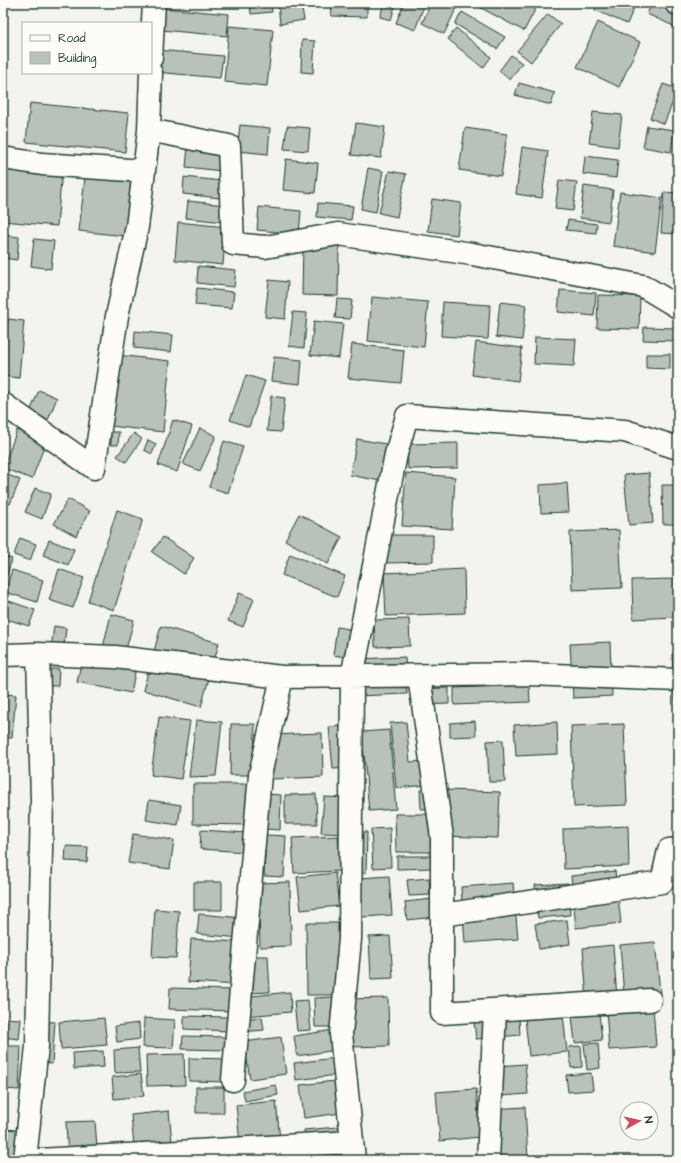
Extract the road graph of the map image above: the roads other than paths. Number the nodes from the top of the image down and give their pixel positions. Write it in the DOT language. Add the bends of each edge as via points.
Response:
graph roads {
  1 [pos="154,3"];
  2 [pos="152,40"];
  3 [pos="151,74"];
  4 [pos="150,130"];
  5 [pos="3,158"];
  6 [pos="144,171"];
  7 [pos="678,307"];
  8 [pos="3,404"];
  9 [pos="678,448"];
  10 [pos="38,654"];
  11 [pos="3,655"];
  12 [pos="419,676"];
  13 [pos="282,677"];
  14 [pos="352,677"];
  15 [pos="678,680"];
  16 [pos="678,849"];
  17 [pos="442,915"];
  18 [pos="650,1000"];
  19 [pos="495,1010"];
  20 [pos="233,1080"];
  21 [pos="353,1151"];
  22 [pos="25,1160"];
  23 [pos="39,1160"];
  24 [pos="488,1160"];
  1 -- 2 [label="street"];
  3 -- 4 [label="street"];
  4 -- 6 [label="street"];
  4 -- 7 [label="street" via="229,146 233,244 265,247 338,234 472,254 643,286"];
  5 -- 6 [label="street" via="42,164"];
  6 -- 8 [label="street" via="137,227 117,316 94,468"];
  9 -- 14 [label="street" via="625,431 408,416 396,454"];
  10 -- 11 [label="street"];
  10 -- 13 [label="street" via="115,657"];
  10 -- 22 [label="street" via="42,800 37,1046"];
  12 -- 14 [label="street"];
  12 -- 15 [label="street" via="529,674"];
  12 -- 17 [label="street" via="442,837"];
  13 -- 14 [label="street"];
  13 -- 20 [label="street" via="260,775"];
  14 -- 21 [label="street" via="350,939 341,1034"];
  16 -- 17 [label="street" via="669,850 662,882"];
  17 -- 19 [label="street" via="442,1013"];
  18 -- 19 [label="street"];
  19 -- 24 [label="street"];
  21 -- 23 [label="street"];
}
